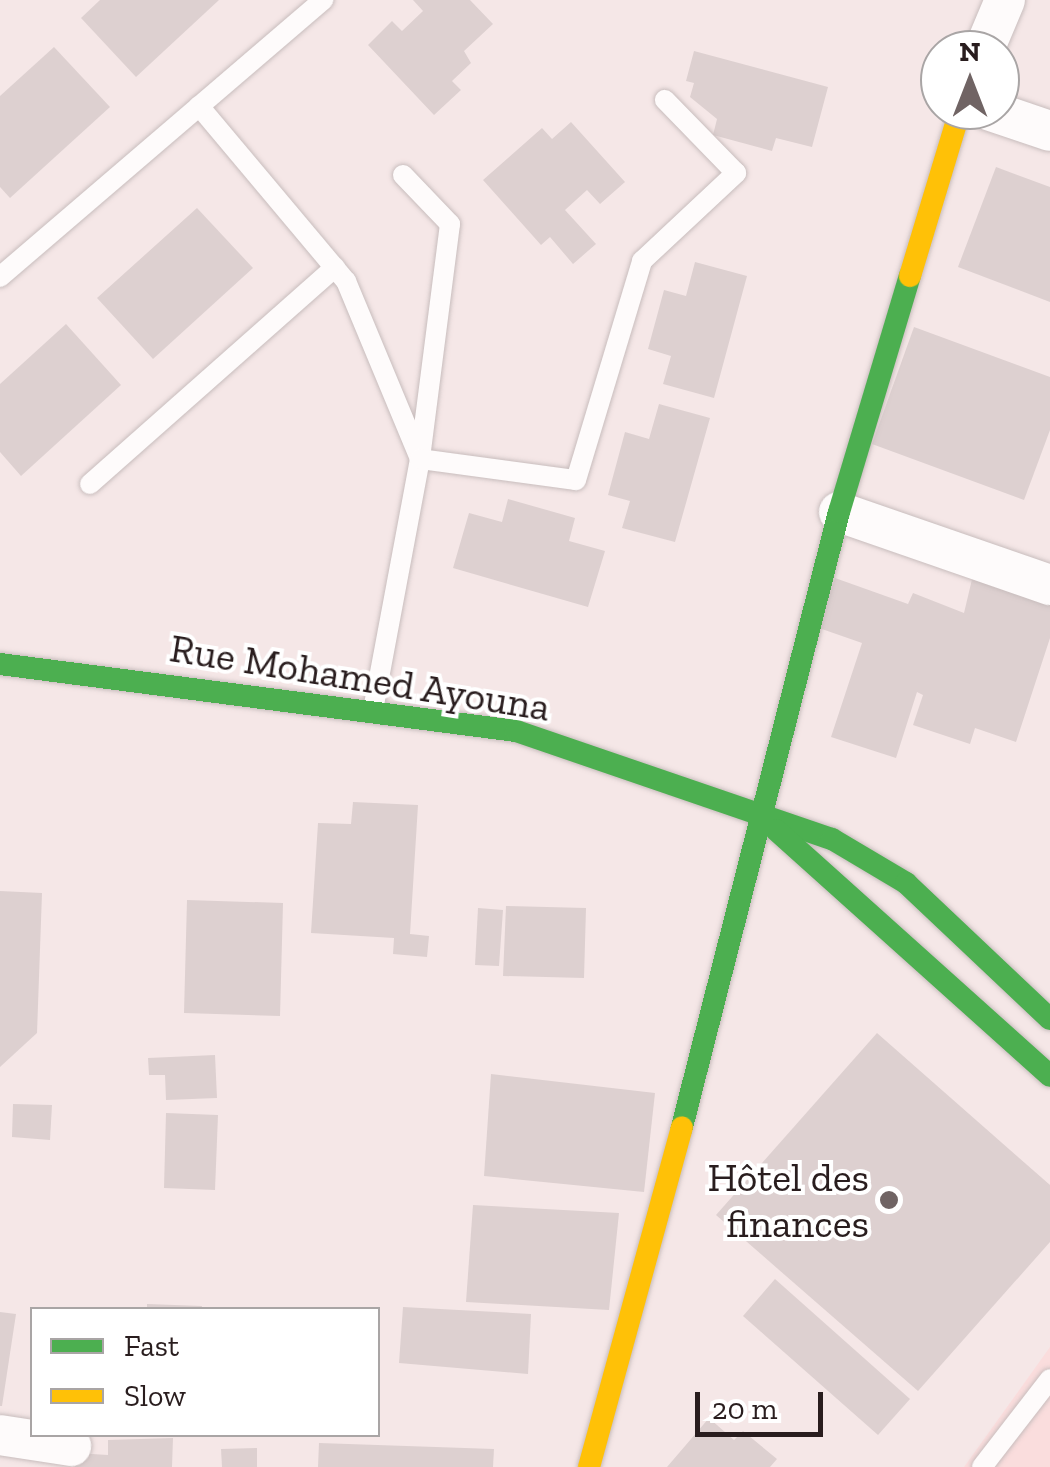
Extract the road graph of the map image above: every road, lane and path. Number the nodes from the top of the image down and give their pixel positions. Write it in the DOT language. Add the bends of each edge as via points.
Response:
graph roads {
  1 [pos="322,0"];
  2 [pos="1005,0"];
  3 [pos="992,30"];
  4 [pos="665,100"];
  5 [pos="199,106"];
  6 [pos="1020,121"];
  7 [pos="954,130"];
  8 [pos="1050,131"];
  9 [pos="403,175"];
  10 [pos="335,267"];
  11 [pos="0,277"];
  12 [pos="420,459"];
  13 [pos="90,484"];
  14 [pos="839,512"];
  15 [pos="1050,584"];
  16 [pos="0,664"];
  17 [pos="373,711"];
  18 [pos="759,814"];
  19 [pos="1050,1019"];
  20 [pos="1050,1076"];
  21 [pos="1050,1379"];
  22 [pos="0,1436"];
  23 [pos="71,1446"];
  24 [pos="589,1467"];
  25 [pos="982,1467"];
  1 -- 5 [label="lane"];
  2 -- 3 [label="street"];
  4 -- 12 [label="lane" via="736,172 642,261 576,480"];
  5 -- 10 [label="lane"];
  5 -- 11 [label="lane"];
  6 -- 8 [label="street"];
  7 -- 14 [label="main road"];
  9 -- 12 [label="lane" via="450,224"];
  10 -- 12 [label="lane"];
  10 -- 13 [label="lane"];
  12 -- 17 [label="lane"];
  14 -- 15 [label="street"];
  14 -- 18 [label="main road"];
  16 -- 17 [label="main road, Rue Mohamed Ayouna"];
  17 -- 18 [label="main road, Rue Mohamed Ayouna" via="516,731"];
  18 -- 19 [label="main road, Rue Mohamed Ayouna" via="832,839 906,883"];
  18 -- 20 [label="main road"];
  18 -- 24 [label="main road" via="732,944"];
  21 -- 25 [label="lane"];
  22 -- 23 [label="street"];
}
